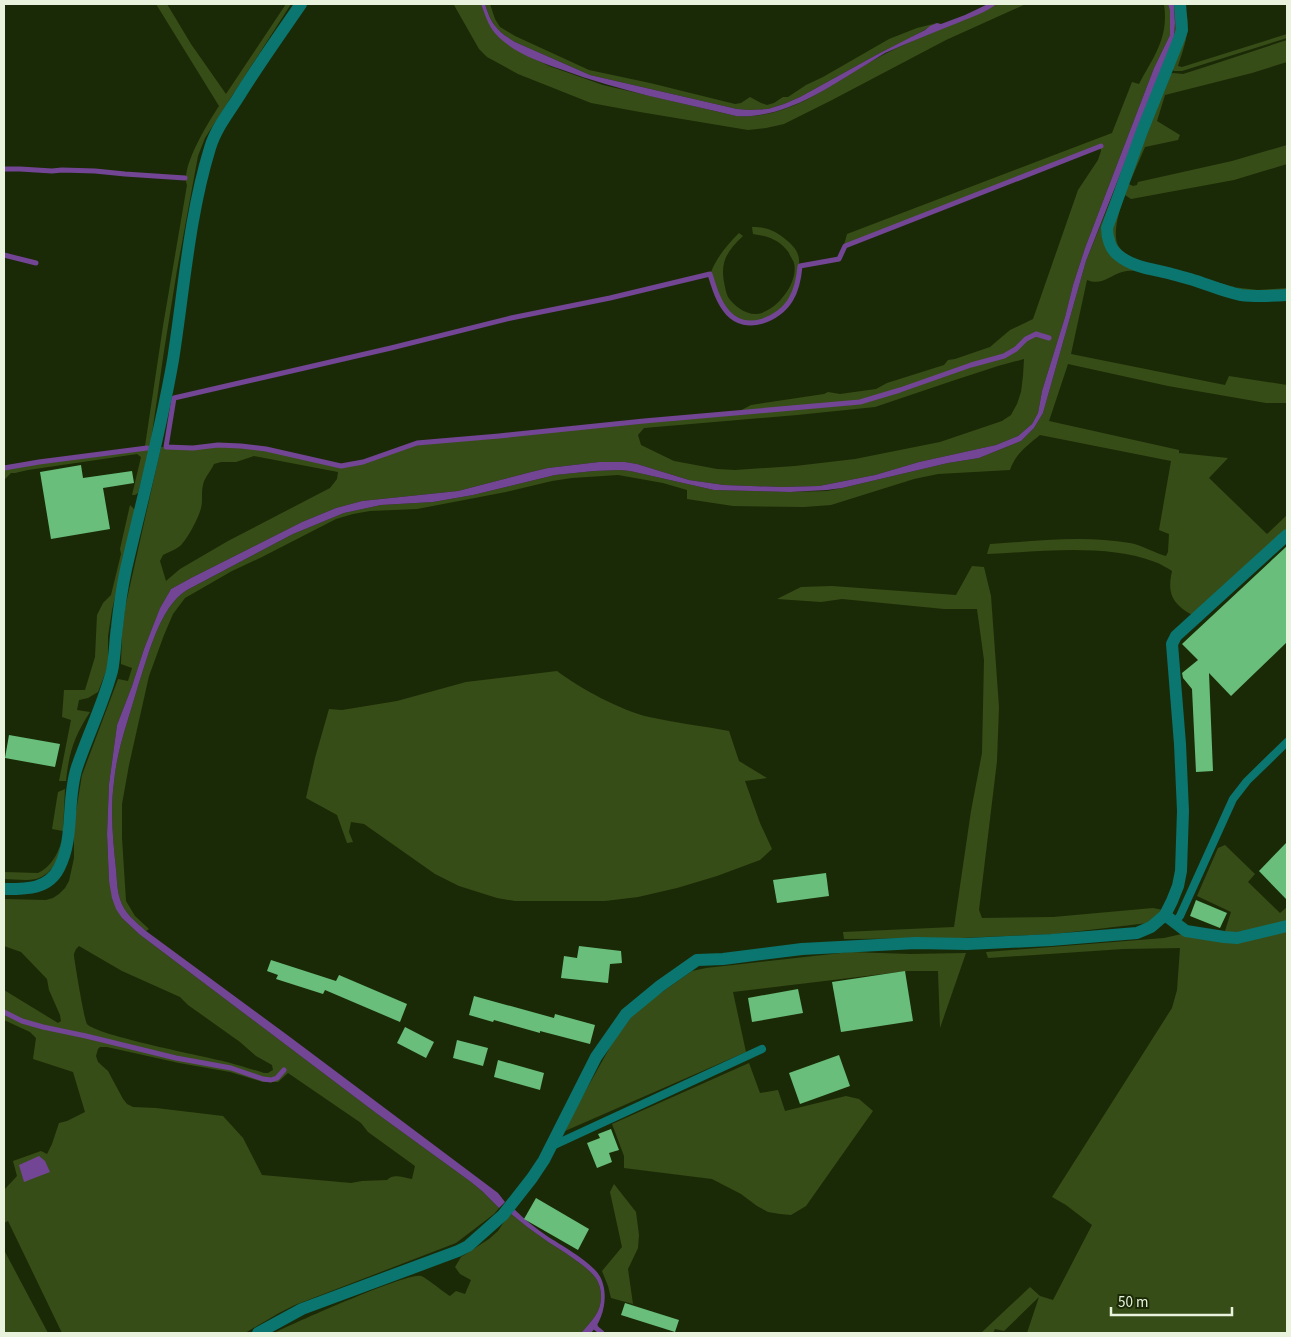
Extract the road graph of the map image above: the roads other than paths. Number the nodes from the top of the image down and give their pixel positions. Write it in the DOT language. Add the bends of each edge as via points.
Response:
graph roads {
  1 [pos="301,4"];
  2 [pos="1180,4"];
  3 [pos="1287,295"];
  4 [pos="1287,535"];
  5 [pos="1287,742"];
  6 [pos="4,889"];
  7 [pos="1170,919"];
  8 [pos="1287,926"];
  9 [pos="762,1049"];
  10 [pos="550,1147"];
  11 [pos="258,1333"];
  1 -- 6 [label="street" via="243,89 210,146 200,185 173,361 124,578 112,669 76,770 68,845 59,868 51,878 33,888"];
  2 -- 3 [label="street" via="1182,30 1107,228 1110,245 1116,254 1143,268 1242,295"];
  4 -- 7 [label="street" via="1176,636 1172,644 1183,811 1178,886"];
  5 -- 7 [label="lane" via="1246,781 1233,799 1180,916"];
  7 -- 8 [label="street" via="1186,931 1238,938"];
  7 -- 10 [label="street" via="1137,933 967,944 916,943 802,949 697,960 626,1014 596,1057"];
  9 -- 10 [label="lane"];
  10 -- 11 [label="street" via="532,1178 503,1215 468,1246 302,1309"];
}
